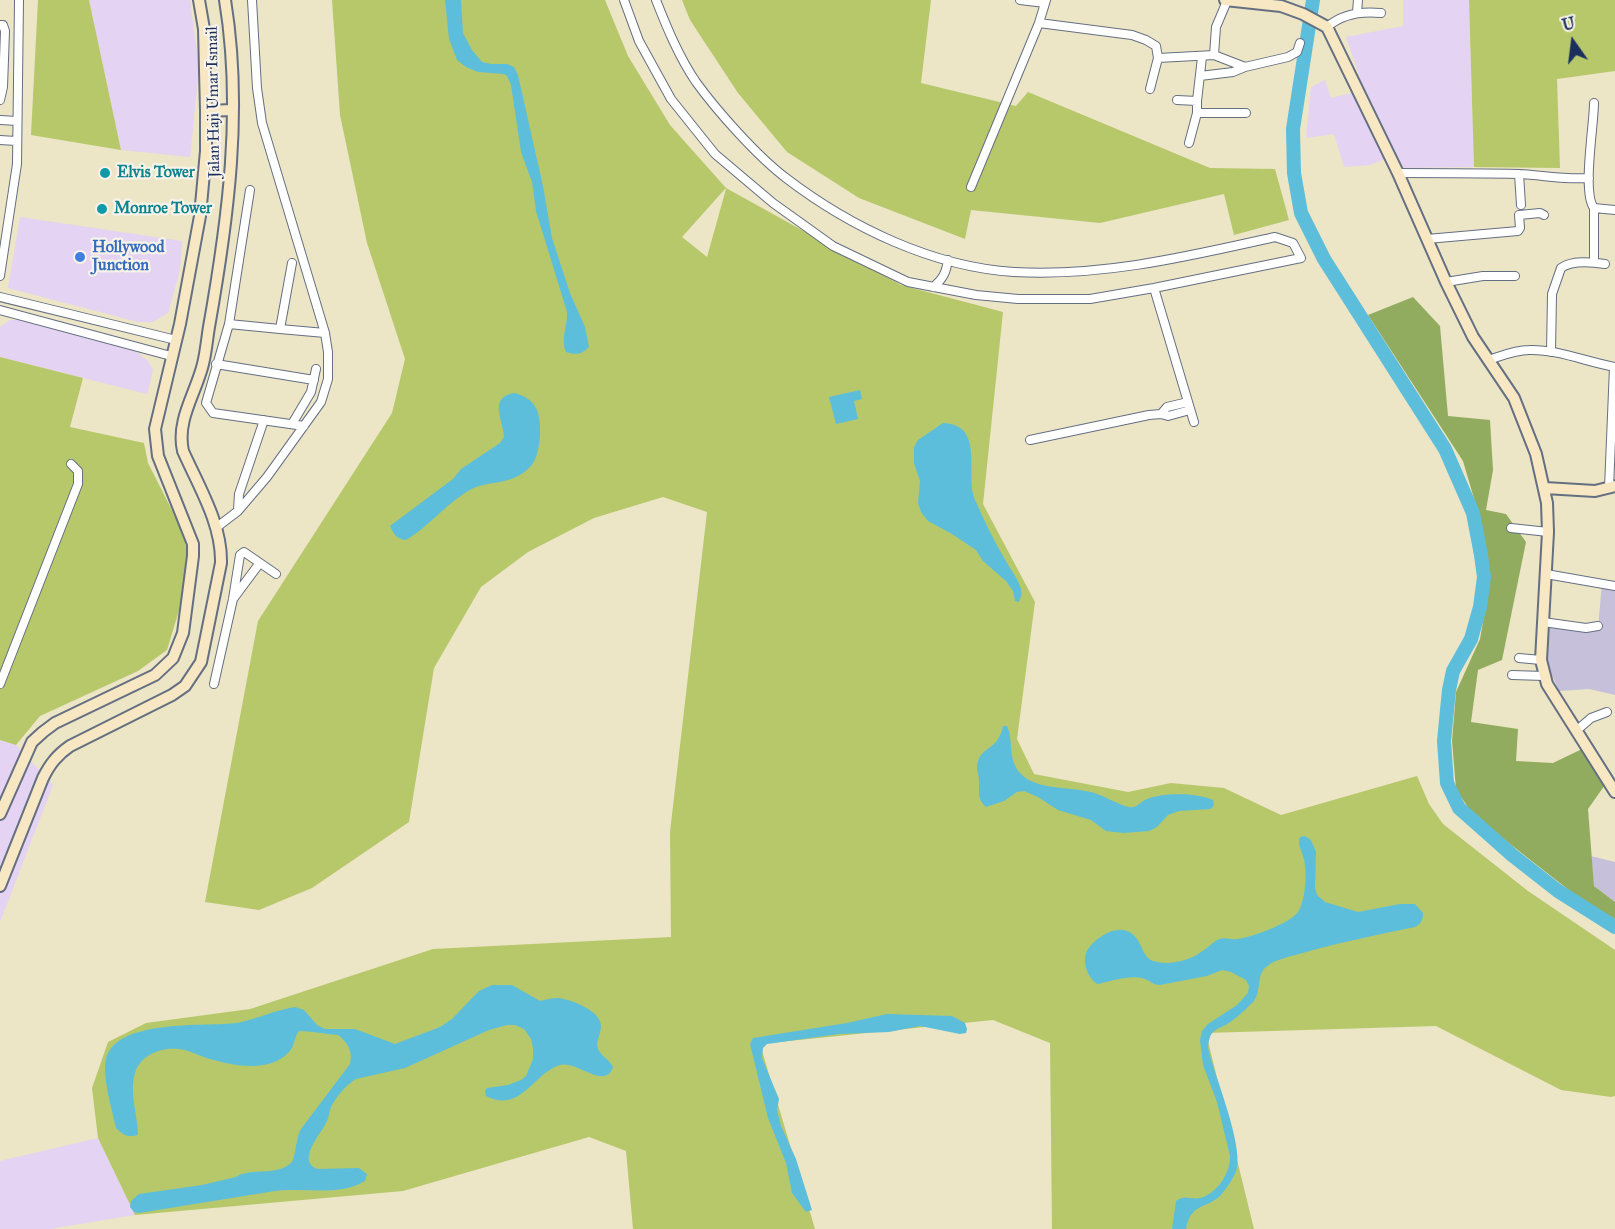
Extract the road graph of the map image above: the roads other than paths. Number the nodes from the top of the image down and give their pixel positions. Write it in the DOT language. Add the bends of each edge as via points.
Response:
graph roads {
  1 [pos="19,0"];
  2 [pos="199,0"];
  3 [pos="225,0"];
  4 [pos="252,0"];
  5 [pos="624,0"];
  6 [pos="656,0"];
  7 [pos="1358,0"];
  8 [pos="1024,1"];
  9 [pos="1226,1"];
  10 [pos="1044,2"];
  11 [pos="1258,2"];
  12 [pos="1357,12"];
  13 [pos="1381,13"];
  14 [pos="1039,23"];
  15 [pos="0,25"];
  16 [pos="1326,26"];
  17 [pos="1300,44"];
  18 [pos="1214,55"];
  19 [pos="1202,57"];
  20 [pos="1158,58"];
  21 [pos="1245,67"];
  22 [pos="1,71"];
  23 [pos="1200,76"];
  24 [pos="1150,89"];
  25 [pos="0,100"];
  26 [pos="1177,100"];
  27 [pos="1197,100"];
  28 [pos="1594,103"];
  29 [pos="232,110"];
  30 [pos="206,111"];
  31 [pos="1197,113"];
  32 [pos="1246,113"];
  33 [pos="0,120"];
  34 [pos="17,121"];
  35 [pos="0,140"];
  36 [pos="16,141"];
  37 [pos="1189,143"];
  38 [pos="1398,173"];
  39 [pos="1519,174"];
  40 [pos="1589,178"];
  41 [pos="971,187"];
  42 [pos="250,190"];
  43 [pos="1521,205"];
  44 [pos="1594,208"];
  45 [pos="1615,210"];
  46 [pos="1544,215"];
  47 [pos="1426,239"];
  48 [pos="948,260"];
  49 [pos="1594,262"];
  50 [pos="292,263"];
  51 [pos="1605,264"];
  52 [pos="0,276"];
  53 [pos="1515,276"];
  54 [pos="1446,282"];
  55 [pos="933,287"];
  56 [pos="1154,288"];
  57 [pos="0,297"];
  58 [pos="0,310"];
  59 [pos="229,324"];
  60 [pos="121,327"];
  61 [pos="280,328"];
  62 [pos="325,333"];
  63 [pos="176,340"];
  64 [pos="117,341"];
  65 [pos="1551,352"];
  66 [pos="171,356"];
  67 [pos="1488,360"];
  68 [pos="216,364"];
  69 [pos="1615,367"];
  70 [pos="316,369"];
  71 [pos="314,380"];
  72 [pos="1614,405"];
  73 [pos="1189,406"];
  74 [pos="264,420"];
  75 [pos="1194,422"];
  76 [pos="292,424"];
  77 [pos="304,426"];
  78 [pos="1030,440"];
  79 [pos="71,464"];
  80 [pos="1612,487"];
  81 [pos="1545,488"];
  82 [pos="238,511"];
  83 [pos="217,527"];
  84 [pos="1511,528"];
  85 [pos="1548,532"];
  86 [pos="221,563"];
  87 [pos="259,564"];
  88 [pos="238,566"];
  89 [pos="276,574"];
  90 [pos="1546,574"];
  91 [pos="1615,586"];
  92 [pos="233,599"];
  93 [pos="1543,622"];
  94 [pos="1598,626"];
  95 [pos="1519,658"];
  96 [pos="1541,660"];
  97 [pos="1512,675"];
  98 [pos="1544,676"];
  99 [pos="0,684"];
  100 [pos="214,684"];
  101 [pos="1607,712"];
  102 [pos="1576,731"];
  103 [pos="1615,792"];
  104 [pos="0,814"];
  105 [pos="0,886"];
  1 -- 34 [label="street"];
  2 -- 30 [label="main road, Jalan Haji Umar Ismail" via="204,29"];
  3 -- 29 [label="main road, Jalan Haji Umar Ismail"];
  4 -- 62 [label="street" via="256,88 262,123"];
  5 -- 55 [label="street" via="639,41 671,99 715,154 833,246 908,282"];
  6 -- 48 [label="street" via="696,81 741,135 785,177 840,214 894,241"];
  7 -- 12 [label="street"];
  8 -- 10 [label="street"];
  9 -- 11 [label="main road"];
  9 -- 18 [label="street" via="1216,27"];
  10 -- 14 [label="street"];
  11 -- 16 [label="main road" via="1281,6"];
  12 -- 13 [label="street"];
  12 -- 16 [label="street"];
  14 -- 20 [label="street" via="1146,39 1156,46"];
  14 -- 41 [label="street"];
  15 -- 22 [label="street" via="4,28"];
  16 -- 38 [label="main road"];
  17 -- 21 [label="street" via="1297,52 1288,57"];
  18 -- 19 [label="street"];
  18 -- 21 [label="street"];
  19 -- 20 [label="street"];
  19 -- 23 [label="street"];
  20 -- 24 [label="street"];
  21 -- 23 [label="street"];
  22 -- 25 [label="street"];
  23 -- 27 [label="street"];
  26 -- 27 [label="street"];
  27 -- 31 [label="street"];
  28 -- 40 [label="street"];
  29 -- 30 [label="main road"];
  29 -- 83 [label="main road, Jalan Haji Umar Ismail" via="223,252 203,364 185,413 181,442"];
  30 -- 63 [label="main road, Jalan Haji Umar Ismail" via="200,216"];
  31 -- 32 [label="street"];
  31 -- 37 [label="street"];
  33 -- 34 [label="street"];
  34 -- 36 [label="street"];
  35 -- 36 [label="street"];
  36 -- 52 [label="street" via="17,164"];
  38 -- 39 [label="street"];
  38 -- 47 [label="main road"];
  39 -- 40 [label="street" via="1567,180"];
  39 -- 43 [label="street"];
  40 -- 44 [label="street"];
  42 -- 59 [label="street"];
  44 -- 45 [label="street"];
  44 -- 49 [label="street"];
  46 -- 47 [label="street" via="1519,215 1518,231"];
  47 -- 54 [label="main road"];
  48 -- 55 [label="street" via="947,271"];
  48 -- 56 [label="street" via="1014,272 1086,272 1152,264 1275,237 1293,243 1301,258"];
  49 -- 51 [label="street"];
  49 -- 65 [label="street" via="1561,268 1552,294"];
  50 -- 61 [label="street"];
  53 -- 54 [label="street"];
  54 -- 67 [label="main road"];
  55 -- 56 [label="street" via="1018,299 1090,299"];
  56 -- 73 [label="street"];
  57 -- 60 [label="street"];
  58 -- 64 [label="street"];
  59 -- 61 [label="street"];
  59 -- 68 [label="street"];
  60 -- 63 [label="street"];
  60 -- 64 [label="street"];
  61 -- 62 [label="street"];
  62 -- 77 [label="street" via="328,379 321,402"];
  63 -- 66 [label="main road, Jalan Haji Umar Ismail"];
  64 -- 66 [label="street"];
  65 -- 67 [label="street" via="1521,350"];
  65 -- 69 [label="street"];
  66 -- 104 [label="main road, Jalan Haji Umar Ismail" via="155,429 158,456 193,544 178,648 155,675 56,723 32,742"];
  67 -- 81 [label="main road" via="1522,415"];
  68 -- 71 [label="street"];
  68 -- 74 [label="street" via="205,400 210,410"];
  69 -- 72 [label="street"];
  70 -- 71 [label="street"];
  71 -- 76 [label="street"];
  72 -- 80 [label="street"];
  73 -- 75 [label="street"];
  73 -- 78 [label="street" via="1167,407 1161,414"];
  74 -- 76 [label="street"];
  74 -- 82 [label="street" via="239,494"];
  76 -- 77 [label="street"];
  77 -- 82 [label="street"];
  79 -- 99 [label="street" via="78,471 78,484"];
  80 -- 81 [label="main road" via="1595,491"];
  81 -- 85 [label="main road"];
  82 -- 83 [label="street"];
  83 -- 86 [label="main road, Jalan Haji Umar Ismail"];
  84 -- 85 [label="street"];
  85 -- 90 [label="main road"];
  86 -- 88 [label="street"];
  86 -- 105 [label="main road, Jalan Haji Umar Ismail" via="201,662 194,675 172,695 58,754 43,778"];
  87 -- 88 [label="street" via="244,552"];
  87 -- 89 [label="street"];
  87 -- 92 [label="street"];
  88 -- 92 [label="street"];
  90 -- 91 [label="street"];
  90 -- 93 [label="main road"];
  92 -- 100 [label="street"];
  93 -- 94 [label="street"];
  93 -- 96 [label="main road"];
  95 -- 96 [label="street"];
  96 -- 98 [label="main road"];
  97 -- 98 [label="street"];
  98 -- 102 [label="main road"];
  101 -- 102 [label="street" via="1591,718"];
  102 -- 103 [label="main road"];
}
